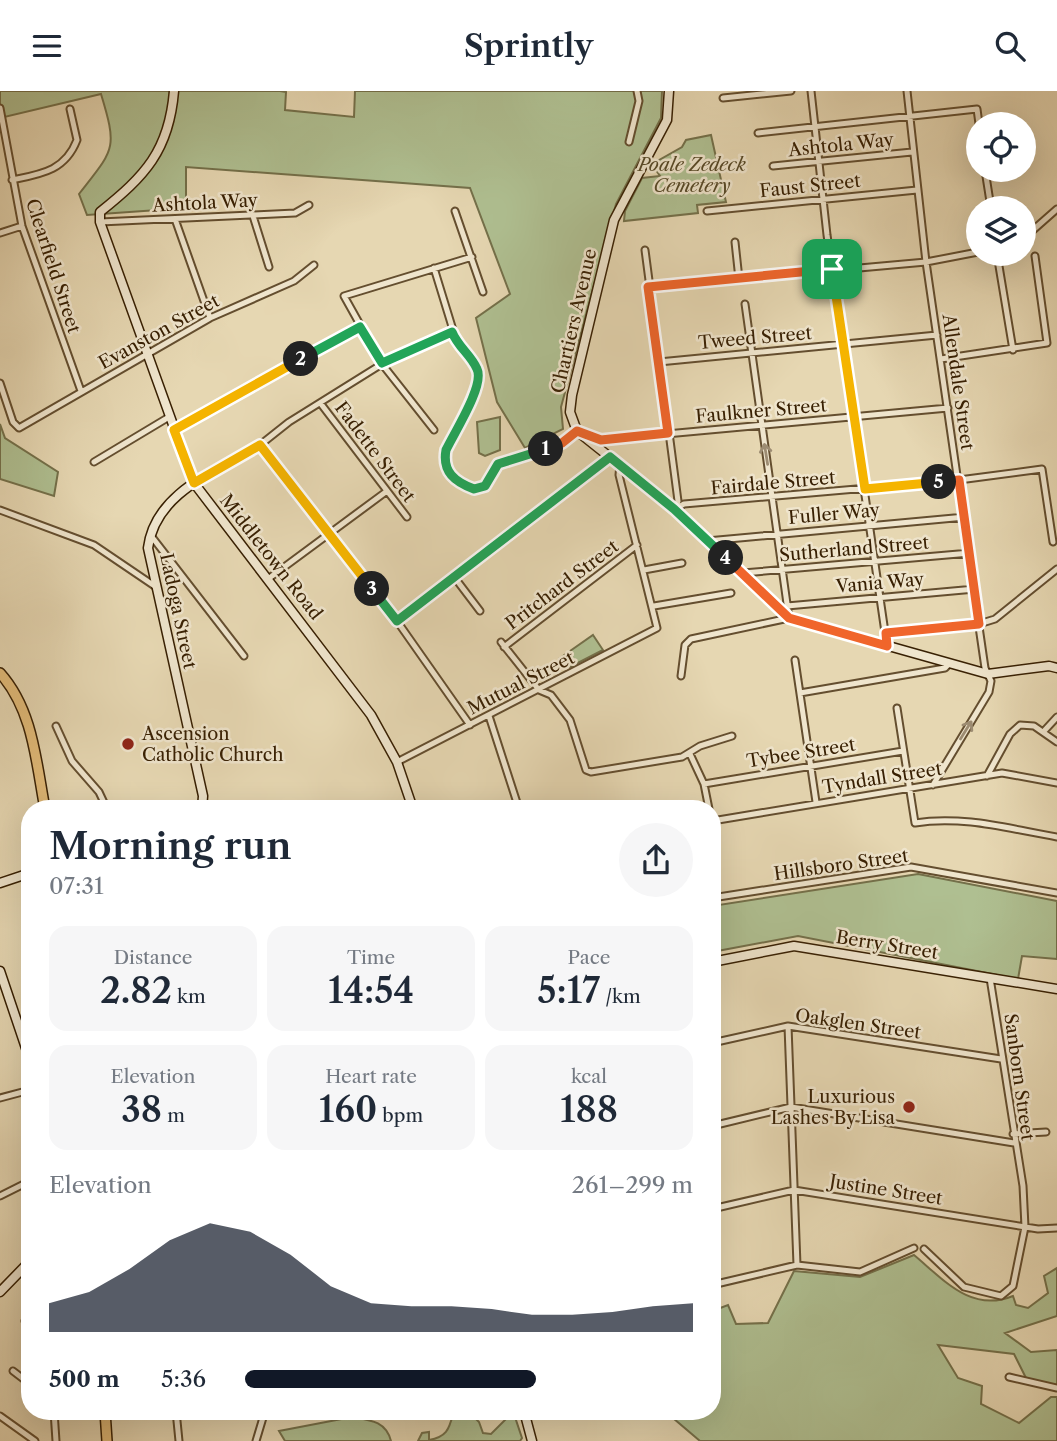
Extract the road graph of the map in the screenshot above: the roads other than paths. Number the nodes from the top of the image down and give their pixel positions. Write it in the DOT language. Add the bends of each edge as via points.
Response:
graph roads {
  1 [pos="174,91"];
  2 [pos="637,91"];
  3 [pos="669,91"];
  4 [pos="791,91"];
  5 [pos="811,91"];
  6 [pos="907,91"];
  7 [pos="723,98"];
  8 [pos="0,107"];
  9 [pos="70,109"];
  10 [pos="977,112"];
  11 [pos="909,117"];
  12 [pos="813,126"];
  13 [pos="758,133"];
  14 [pos="629,142"];
  15 [pos="912,152"];
  16 [pos="818,162"];
  17 [pos="773,166"];
  18 [pos="12,180"];
  19 [pos="917,190"];
  20 [pos="823,199"];
  21 [pos="309,205"];
  22 [pos="455,211"];
  23 [pos="706,211"];
  24 [pos="1055,211"];
  25 [pos="253,216"];
  26 [pos="175,219"];
  27 [pos="100,222"];
  28 [pos="22,226"];
  29 [pos="1036,228"];
  30 [pos="0,233"];
  31 [pos="735,242"];
  32 [pos="645,250"];
  33 [pos="966,254"];
  34 [pos="472,257"];
  35 [pos="926,262"];
  36 [pos="1036,263"];
  37 [pos="314,265"];
  38 [pos="999,266"];
  39 [pos="269,267"];
  40 [pos="434,268"];
  41 [pos="832,269"];
  42 [pos="739,279"];
  43 [pos="648,287"];
  44 [pos="483,292"];
  45 [pos="745,304"];
  46 [pos="210,318"];
  47 [pos="360,327"];
  48 [pos="452,332"];
  49 [pos="937,335"];
  50 [pos="844,344"];
  51 [pos="1013,350"];
  52 [pos="752,352"];
  53 [pos="147,354"];
  54 [pos="941,359"];
  55 [pos="659,362"];
  56 [pos="382,363"];
  57 [pos="0,383"];
  58 [pos="81,391"];
  59 [pos="321,404"];
  60 [pos="948,408"];
  61 [pos="169,417"];
  62 [pos="854,417"];
  63 [pos="762,425"];
  64 [pos="174,430"];
  65 [pos="434,430"];
  66 [pos="577,431"];
  67 [pos="668,433"];
  68 [pos="260,445"];
  69 [pos="610,457"];
  70 [pos="94,462"];
  71 [pos="620,464"];
  72 [pos="959,480"];
  73 [pos="194,483"];
  74 [pos="865,489"];
  75 [pos="387,491"];
  76 [pos="772,498"];
  77 [pos="674,509"];
  78 [pos="0,510"];
  79 [pos="407,517"];
  80 [pos="965,517"];
  81 [pos="870,526"];
  82 [pos="329,533"];
  83 [pos="777,533"];
  84 [pos="150,535"];
  85 [pos="706,541"];
  86 [pos="1053,542"];
  87 [pos="637,545"];
  88 [pos="970,553"];
  89 [pos="876,560"];
  90 [pos="682,563"];
  91 [pos="1057,569"];
  92 [pos="782,570"];
  93 [pos="644,571"];
  94 [pos="741,573"];
  95 [pos="455,578"];
  96 [pos="268,579"];
  97 [pos="156,587"];
  98 [pos="975,589"];
  99 [pos="731,593"];
  100 [pos="880,597"];
  101 [pos="654,606"];
  102 [pos="787,606"];
  103 [pos="480,611"];
  104 [pos="789,618"];
  105 [pos="397,621"];
  106 [pos="979,624"];
  107 [pos="886,633"];
  108 [pos="887,646"];
  109 [pos="244,656"];
  110 [pos="795,660"];
  111 [pos="949,664"];
  112 [pos="1057,668"];
  113 [pos="0,673"];
  114 [pos="988,674"];
  115 [pos="681,676"];
  116 [pos="539,690"];
  117 [pos="800,692"];
  118 [pos="897,708"];
  119 [pos="489,716"];
  120 [pos="1057,717"];
  121 [pos="470,725"];
  122 [pos="57,726"];
  123 [pos="1045,730"];
  124 [pos="732,736"];
  125 [pos="1057,742"];
  126 [pos="903,751"];
  127 [pos="690,754"];
  128 [pos="397,762"];
  129 [pos="809,765"];
  130 [pos="987,776"];
  131 [pos="1057,783"];
  132 [pos="704,784"];
  133 [pos="933,785"];
  134 [pos="909,789"];
  135 [pos="43,800"];
  136 [pos="103,800"];
  137 [pos="203,800"];
  138 [pos="410,800"];
  139 [pos="516,800"];
  140 [pos="707,800"];
  141 [pos="816,803"];
  142 [pos="721,819"];
  143 [pos="1057,837"];
  144 [pos="21,876"];
  145 [pos="0,883"];
  146 [pos="1057,893"];
  147 [pos="721,897"];
  148 [pos="721,960"];
  149 [pos="0,971"];
  150 [pos="990,978"];
  151 [pos="1,980"];
  152 [pos="1057,989"];
  153 [pos="788,1027"];
  154 [pos="20,1032"];
  155 [pos="721,1041"];
  156 [pos="1001,1059"];
  157 [pos="21,1092"];
  158 [pos="0,1098"];
  159 [pos="791,1107"];
  160 [pos="721,1124"];
  161 [pos="1046,1132"];
  162 [pos="1013,1134"];
  163 [pos="1014,1143"];
  164 [pos="21,1186"];
  165 [pos="794,1190"];
  166 [pos="0,1196"];
  167 [pos="721,1207"];
  168 [pos="1025,1227"];
  169 [pos="1057,1228"];
  170 [pos="914,1248"];
  171 [pos="924,1249"];
  172 [pos="797,1265"];
  173 [pos="21,1270"];
  174 [pos="721,1283"];
  175 [pos="0,1292"];
  176 [pos="13,1371"];
  177 [pos="21,1377"];
  178 [pos="1009,1377"];
  179 [pos="1057,1388"];
  180 [pos="0,1416"];
  181 [pos="55,1420"];
  182 [pos="106,1420"];
  183 [pos="177,1420"];
  184 [pos="262,1420"];
  185 [pos="526,1420"];
  186 [pos="35,1441"];
  187 [pos="56,1441"];
  188 [pos="107,1441"];
  189 [pos="179,1441"];
  190 [pos="256,1441"];
  191 [pos="532,1441"];
  1 -- 27 [label="street" via="169,127 154,161 100,212"];
  2 -- 14 [label="street" via="639,101"];
  3 -- 66 [label="street, Chartiers Avenue" via="667,120 614,220 572,395 570,412"];
  4 -- 7 [label="street"];
  5 -- 12 [label="street"];
  6 -- 11 [label="street, Allendale Street"];
  8 -- 18 [label="street, Clearfield Street"];
  9 -- 18 [label="street" via="77,141 65,161 54,170"];
  10 -- 11 [label="street"];
  11 -- 12 [label="street"];
  11 -- 15 [label="street, Allendale Street"];
  12 -- 13 [label="street"];
  12 -- 16 [label="street"];
  15 -- 16 [label="street, Ashtola Way"];
  15 -- 19 [label="street, Allendale Street"];
  16 -- 17 [label="street, Ashtola Way"];
  16 -- 20 [label="street"];
  18 -- 28 [label="street, Clearfield Street"];
  19 -- 20 [label="street, Faust Street"];
  19 -- 35 [label="street, Allendale Street"];
  20 -- 23 [label="street, Faust Street"];
  20 -- 41 [label="street"];
  21 -- 25 [label="street, Ashtola Way" via="295,213"];
  22 -- 34 [label="street"];
  24 -- 29 [label="street"];
  25 -- 26 [label="street, Ashtola Way"];
  25 -- 39 [label="street"];
  26 -- 27 [label="street, Ashtola Way"];
  26 -- 46 [label="street"];
  27 -- 53 [label="street, Middletown Road"];
  28 -- 30 [label="street"];
  28 -- 58 [label="street, Clearfield Street"];
  31 -- 42 [label="street"];
  32 -- 43 [label="street"];
  33 -- 35 [label="street"];
  34 -- 40 [label="street"];
  34 -- 44 [label="street"];
  35 -- 41 [label="street"];
  35 -- 49 [label="street, Allendale Street"];
  36 -- 51 [label="street" via="1047,343"];
  37 -- 46 [label="street, Evanston Street" via="295,281"];
  38 -- 51 [label="street"];
  40 -- 47 [label="street" via="344,296"];
  40 -- 48 [label="street"];
  41 -- 42 [label="street"];
  41 -- 50 [label="street"];
  42 -- 43 [label="street"];
  43 -- 55 [label="street"];
  45 -- 52 [label="street"];
  46 -- 53 [label="street, Evanston Street"];
  47 -- 56 [label="street"];
  47 -- 64 [label="street"];
  48 -- 56 [label="street, Ladoga Street"];
  48 -- 66 [label="street" via="476,366 479,379 446,450 444,460 452,477 474,489 485,486 498,464 541,452"];
  49 -- 50 [label="street, Tweed Street"];
  49 -- 54 [label="street, Allendale Street"];
  50 -- 52 [label="street, Tweed Street"];
  50 -- 62 [label="street"];
  51 -- 54 [label="street"];
  52 -- 55 [label="street, Tweed Street"];
  52 -- 63 [label="street"];
  53 -- 58 [label="street, Evanston Street"];
  53 -- 61 [label="street, Middletown Road"];
  54 -- 60 [label="street, Allendale Street"];
  55 -- 67 [label="street"];
  56 -- 59 [label="street, Ladoga Street"];
  56 -- 65 [label="street"];
  57 -- 58 [label="street, Evanston Street" via="19,428"];
  59 -- 68 [label="street, Ladoga Street"];
  59 -- 75 [label="street, Fadette Street"];
  60 -- 62 [label="street, Faulkner Street"];
  60 -- 72 [label="street, Allendale Street"];
  61 -- 64 [label="street, Middletown Road"];
  61 -- 70 [label="street"];
  62 -- 63 [label="street, Faulkner Street"];
  62 -- 74 [label="street"];
  63 -- 67 [label="street, Faulkner Street"];
  76 -- 63 [label="street, one-way"];
  64 -- 73 [label="street, Middletown Road"];
  66 -- 67 [label="street, Faulkner Street" via="601,440"];
  66 -- 69 [label="street"];
  67 -- 77 [label="street" via="678,501"];
  68 -- 73 [label="street, Ladoga Street"];
  68 -- 82 [label="street"];
  69 -- 71 [label="street"];
  69 -- 95 [label="street"];
  71 -- 77 [label="street"];
  71 -- 87 [label="street"];
  72 -- 74 [label="street, Fairdale Street"];
  72 -- 80 [label="street, Allendale Street"];
  72 -- 86 [label="street, Fairdale Street" via="1042,469"];
  73 -- 84 [label="street, Ladoga Street" via="159,513"];
  73 -- 96 [label="street, Middletown Road"];
  74 -- 76 [label="street, Fairdale Street"];
  74 -- 81 [label="street"];
  75 -- 79 [label="street, Fadette Street"];
  75 -- 82 [label="street"];
  76 -- 77 [label="street, Fairdale Street" via="684,504"];
  76 -- 83 [label="street"];
  77 -- 85 [label="street"];
  78 -- 97 [label="street" via="94,545"];
  80 -- 81 [label="street, Fuller Way"];
  80 -- 88 [label="street, Allendale Street"];
  81 -- 83 [label="street, Fuller Way"];
  81 -- 89 [label="street"];
  82 -- 96 [label="street"];
  82 -- 105 [label="street"];
  83 -- 85 [label="street, Fuller Way"];
  83 -- 92 [label="street"];
  84 -- 97 [label="street, Ladoga Street"];
  84 -- 109 [label="street"];
  85 -- 94 [label="street"];
  87 -- 93 [label="street"];
  87 -- 116 [label="street, Pritchard Street" via="503,644"];
  88 -- 89 [label="street, Sutherland Street"];
  88 -- 98 [label="street, Allendale Street"];
  89 -- 92 [label="street, Sutherland Street"];
  89 -- 100 [label="street"];
  90 -- 93 [label="street"];
  91 -- 106 [label="street" via="1006,613"];
  92 -- 94 [label="street, Sutherland Street"];
  92 -- 102 [label="street"];
  93 -- 101 [label="street"];
  94 -- 104 [label="street"];
  95 -- 103 [label="street"];
  95 -- 105 [label="street"];
  96 -- 128 [label="street, Middletown Road" via="365,705"];
  97 -- 137 [label="street, Ladoga Street"];
  98 -- 100 [label="street, Vania Way"];
  98 -- 106 [label="street, Allendale Street"];
  99 -- 101 [label="street"];
  100 -- 102 [label="street, Vania Way"];
  100 -- 107 [label="street"];
  101 -- 116 [label="street, Mutual Street" via="657,628"];
  102 -- 104 [label="street"];
  104 -- 108 [label="street"];
  104 -- 115 [label="street" via="691,639 685,645"];
  105 -- 121 [label="street"];
  106 -- 107 [label="street"];
  106 -- 114 [label="street, Allendale Street"];
  107 -- 108 [label="street"];
  108 -- 111 [label="street"];
  110 -- 117 [label="street"];
  111 -- 114 [label="street"];
  111 -- 117 [label="street"];
  112 -- 114 [label="street"];
  113 -- 135 [label="main road" via="28,720"];
  133 -- 114 [label="street, Allendale Street, one-way" via="989,692"];
  116 -- 119 [label="street, Mutual Street"];
  116 -- 127 [label="street" via="551,695 570,720 586,770 644,765"];
  117 -- 129 [label="street"];
  118 -- 126 [label="street"];
  119 -- 121 [label="street, Mutual Street"];
  119 -- 139 [label="street"];
  120 -- 123 [label="street"];
  121 -- 128 [label="street, Mutual Street"];
  122 -- 136 [label="street" via="72,761"];
  123 -- 125 [label="street"];
  123 -- 130 [label="street" via="1020,725 1010,734"];
  124 -- 127 [label="street"];
  126 -- 129 [label="street, Tybee Street"];
  126 -- 134 [label="street"];
  127 -- 132 [label="street"];
  128 -- 138 [label="street, Middletown Road"];
  129 -- 132 [label="street, Tybee Street"];
  129 -- 141 [label="street"];
  130 -- 131 [label="street, Tyndall Street" via="1002,773"];
  130 -- 133 [label="street, Tyndall Street"];
  132 -- 140 [label="street"];
  133 -- 134 [label="street, Tyndall Street"];
  134 -- 141 [label="street, Tyndall Street"];
  134 -- 143 [label="street" via="915,823 967,822"];
  141 -- 142 [label="street, Tyndall Street"];
  144 -- 145 [label="street"];
  146 -- 147 [label="street, Hillsboro Street" via="911,867"];
  148 -- 150 [label="street, Berry Street" via="794,946"];
  149 -- 151 [label="street"];
  150 -- 152 [label="street, Berry Street"];
  150 -- 156 [label="street, Sanborn Street"];
  151 -- 154 [label="street"];
  153 -- 155 [label="street, Oakglen Street"];
  153 -- 156 [label="street, Oakglen Street"];
  153 -- 159 [label="street"];
  156 -- 162 [label="street, Sanborn Street"];
  157 -- 158 [label="street"];
  159 -- 160 [label="street"];
  159 -- 163 [label="street"];
  159 -- 165 [label="street"];
  161 -- 162 [label="street"];
  162 -- 163 [label="street, Sanborn Street"];
  163 -- 168 [label="street, Sanborn Street"];
  164 -- 166 [label="street"];
  165 -- 167 [label="street, Justine Street"];
  165 -- 168 [label="street, Justine Street"];
  165 -- 172 [label="street"];
  168 -- 169 [label="street, Justine Street"];
  168 -- 171 [label="street, Sanborn Street" via="1020,1263 1009,1291 1001,1296 964,1287"];
  170 -- 172 [label="street" via="860,1272"];
  172 -- 174 [label="street"];
  173 -- 175 [label="street"];
  176 -- 177 [label="street"];
  178 -- 179 [label="street"];
  180 -- 186 [label="street"];
  181 -- 187 [label="street"];
  182 -- 188 [label="main road"];
  183 -- 189 [label="street"];
  184 -- 190 [label="street"];
  185 -- 191 [label="street"];
}
